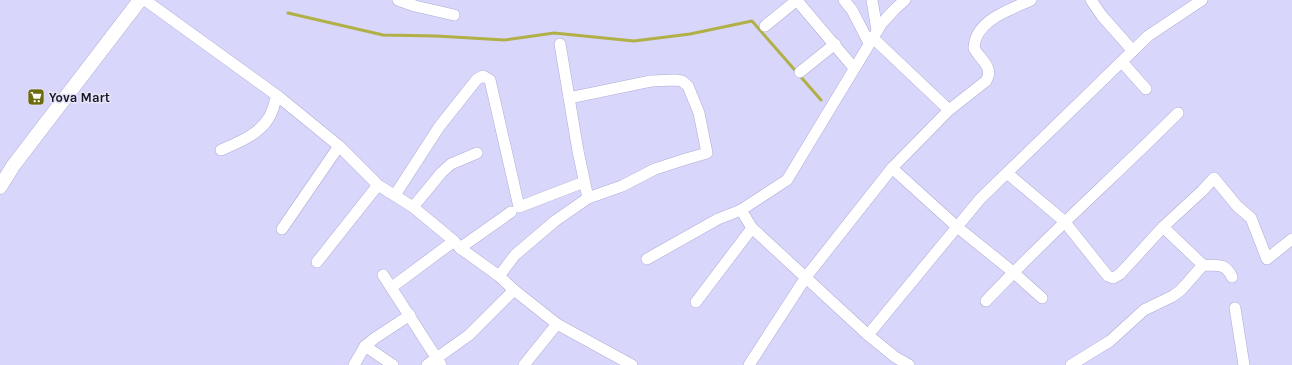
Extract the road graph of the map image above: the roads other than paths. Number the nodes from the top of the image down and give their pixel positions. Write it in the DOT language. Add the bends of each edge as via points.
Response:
graph roads {
  1 [pos="140,0"];
  2 [pos="145,0"];
  3 [pos="398,0"];
  4 [pos="438,0"];
  5 [pos="844,0"];
  6 [pos="872,0"];
  7 [pos="905,0"];
  8 [pos="1031,0"];
  9 [pos="1091,0"];
  10 [pos="1202,0"];
  11 [pos="431,10"];
  12 [pos="454,15"];
  13 [pos="765,26"];
  14 [pos="873,37"];
  15 [pos="560,44"];
  16 [pos="835,44"];
  17 [pos="1133,51"];
  18 [pos="1122,62"];
  19 [pos="854,68"];
  20 [pos="800,72"];
  21 [pos="1146,89"];
  22 [pos="277,96"];
  23 [pos="569,98"];
  24 [pos="949,110"];
  25 [pos="1178,113"];
  26 [pos="339,146"];
  27 [pos="221,150"];
  28 [pos="477,153"];
  29 [pos="892,168"];
  30 [pos="1007,172"];
  31 [pos="584,182"];
  32 [pos="378,185"];
  33 [pos="0,188"];
  34 [pos="395,195"];
  35 [pos="588,198"];
  36 [pos="413,207"];
  37 [pos="740,210"];
  38 [pos="511,212"];
  39 [pos="1064,221"];
  40 [pos="956,226"];
  41 [pos="1163,227"];
  42 [pos="752,228"];
  43 [pos="282,229"];
  44 [pos="1292,239"];
  45 [pos="457,245"];
  46 [pos="647,259"];
  47 [pos="317,262"];
  48 [pos="1203,265"];
  49 [pos="1013,272"];
  50 [pos="383,274"];
  51 [pos="499,276"];
  52 [pos="806,277"];
  53 [pos="1232,277"];
  54 [pos="392,287"];
  55 [pos="514,290"];
  56 [pos="1042,298"];
  57 [pos="986,301"];
  58 [pos="696,302"];
  59 [pos="1235,308"];
  60 [pos="410,315"];
  61 [pos="557,324"];
  62 [pos="868,335"];
  63 [pos="365,346"];
  64 [pos="435,363"];
  65 [pos="354,365"];
  66 [pos="393,365"];
  67 [pos="524,365"];
  68 [pos="632,365"];
  69 [pos="749,365"];
  70 [pos="909,365"];
  71 [pos="1071,365"];
  72 [pos="1244,365"];
  1 -- 33 [label="street" via="13,166"];
  2 -- 22 [label="street"];
  3 -- 11 [label="street"];
  4 -- 11 [label="street"];
  5 -- 14 [label="street"];
  6 -- 14 [label="street"];
  7 -- 14 [label="street" via="882,23"];
  8 -- 24 [label="street" via="980,28 974,48 989,68 989,77"];
  9 -- 17 [label="street"];
  10 -- 17 [label="street" via="1148,36"];
  11 -- 12 [label="street"];
  13 -- 16 [label="street" via="792,4 799,3"];
  14 -- 19 [label="street"];
  14 -- 24 [label="street"];
  15 -- 23 [label="street"];
  16 -- 19 [label="street"];
  16 -- 20 [label="street"];
  17 -- 18 [label="street"];
  18 -- 21 [label="street"];
  18 -- 30 [label="street"];
  19 -- 37 [label="street" via="787,180"];
  22 -- 26 [label="street"];
  22 -- 27 [label="street" via="269,119 264,124 240,141"];
  23 -- 31 [label="street"];
  23 -- 35 [label="street" via="651,81 682,81 688,86 699,113 707,153 655,169 622,186"];
  24 -- 29 [label="street"];
  25 -- 39 [label="street"];
  26 -- 32 [label="street"];
  26 -- 43 [label="street"];
  28 -- 36 [label="street" via="451,164"];
  29 -- 40 [label="street"];
  29 -- 52 [label="street"];
  30 -- 39 [label="street"];
  30 -- 40 [label="street"];
  31 -- 34 [label="street" via="520,207 490,80 483,76 477,79 439,127"];
  31 -- 35 [label="street"];
  32 -- 34 [label="street"];
  32 -- 47 [label="street"];
  34 -- 36 [label="street"];
  35 -- 51 [label="street" via="555,221 515,255"];
  36 -- 45 [label="street"];
  37 -- 42 [label="street"];
  37 -- 46 [label="street" via="718,219"];
  38 -- 45 [label="street"];
  39 -- 41 [label="street" via="1108,276 1113,278 1120,274"];
  39 -- 49 [label="street"];
  40 -- 49 [label="street"];
  40 -- 62 [label="street"];
  41 -- 44 [label="street" via="1214,178 1237,206 1251,218 1268,259"];
  41 -- 48 [label="street"];
  42 -- 52 [label="street"];
  42 -- 58 [label="street"];
  45 -- 51 [label="street"];
  45 -- 54 [label="street"];
  48 -- 53 [label="street" via="1223,266 1229,270"];
  48 -- 71 [label="street" via="1177,293 1144,310 1110,341"];
  49 -- 56 [label="street"];
  49 -- 57 [label="street"];
  50 -- 54 [label="street"];
  51 -- 55 [label="street"];
  52 -- 62 [label="street"];
  52 -- 69 [label="street"];
  54 -- 60 [label="street"];
  55 -- 61 [label="street"];
  55 -- 64 [label="street" via="469,335"];
  59 -- 72 [label="street"];
  60 -- 63 [label="street"];
  60 -- 64 [label="street"];
  61 -- 67 [label="street"];
  61 -- 68 [label="street"];
  62 -- 70 [label="street"];
  63 -- 65 [label="street"];
  63 -- 66 [label="street"];
}
